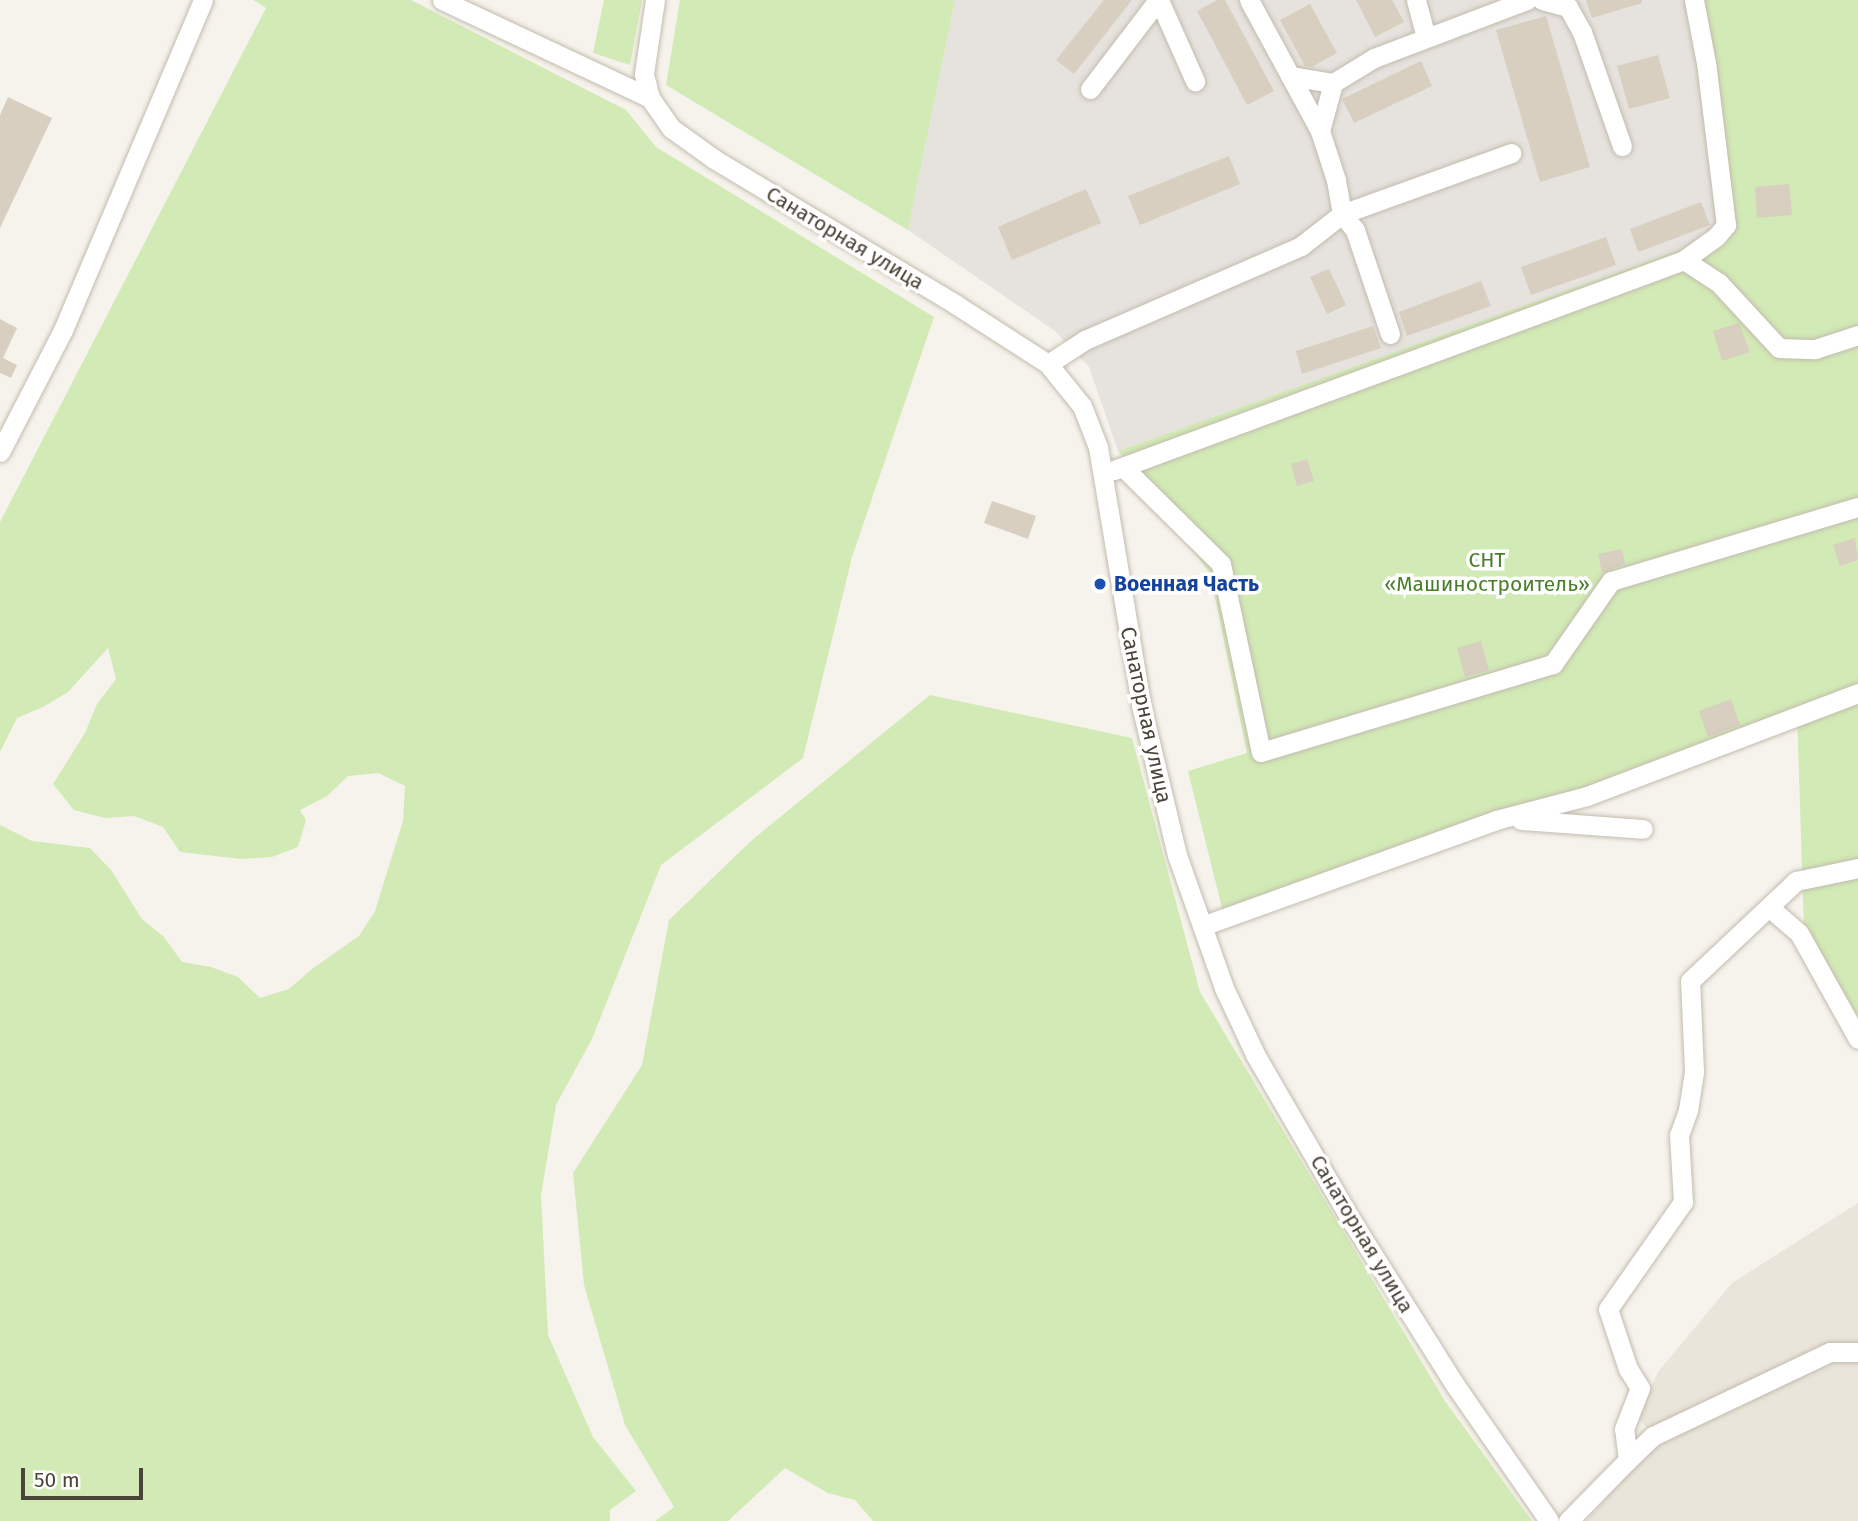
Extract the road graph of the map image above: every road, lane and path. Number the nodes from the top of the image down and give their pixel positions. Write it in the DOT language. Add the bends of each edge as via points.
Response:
graph roads {
  1 [pos="203,0"];
  2 [pos="442,0"];
  3 [pos="655,0"];
  4 [pos="1158,0"];
  5 [pos="1249,0"];
  6 [pos="1416,0"];
  7 [pos="1527,0"];
  8 [pos="1542,0"];
  9 [pos="1694,0"];
  10 [pos="1426,38"];
  11 [pos="1290,75"];
  12 [pos="1195,81"];
  13 [pos="1333,83"];
  14 [pos="1090,89"];
  15 [pos="650,98"];
  16 [pos="1320,131"];
  17 [pos="1622,146"];
  18 [pos="1511,153"];
  19 [pos="1342,214"];
  20 [pos="1684,260"];
  21 [pos="1391,334"];
  22 [pos="1858,335"];
  23 [pos="1048,364"];
  24 [pos="0,452"];
  25 [pos="1123,467"];
  26 [pos="1103,474"];
  27 [pos="1858,507"];
  28 [pos="1858,693"];
  29 [pos="1496,820"];
  30 [pos="1643,829"];
  31 [pos="1858,868"];
  32 [pos="1770,908"];
  33 [pos="1202,926"];
  34 [pos="1857,1040"];
  35 [pos="1858,1352"];
  36 [pos="1628,1460"];
  37 [pos="1549,1521"];
  38 [pos="1568,1521"];
  1 -- 24 [label="street" via="63,330"];
  2 -- 15 [label="street"];
  3 -- 15 [label="street, Санаторная улица" via="644,61"];
  4 -- 12 [label="street"];
  4 -- 14 [label="street"];
  5 -- 11 [label="street"];
  6 -- 10 [label="street"];
  7 -- 10 [label="street"];
  8 -- 17 [label="street" via="1568,7"];
  9 -- 20 [label="street" via="1726,225"];
  10 -- 13 [label="street" via="1374,58"];
  11 -- 13 [label="street"];
  11 -- 16 [label="street"];
  13 -- 16 [label="street"];
  15 -- 23 [label="street, Санаторная улица" via="671,128 705,153"];
  16 -- 19 [label="street"];
  18 -- 19 [label="street"];
  19 -- 21 [label="street" via="1355,230"];
  19 -- 23 [label="street" via="1301,246 1085,340"];
  20 -- 22 [label="street" via="1719,283 1779,348 1815,349"];
  20 -- 25 [label="street"];
  23 -- 26 [label="street, Санаторная улица" via="1082,406"];
  25 -- 26 [label="street"];
  25 -- 27 [label="street" via="1221,564 1261,752 1553,664 1611,580"];
  26 -- 33 [label="street, Санаторная улица" via="1141,705 1177,855"];
  28 -- 29 [label="street" via="1587,796"];
  29 -- 30 [label="street"];
  29 -- 33 [label="street"];
  31 -- 32 [label="street" via="1796,881"];
  32 -- 34 [label="street" via="1799,933"];
  32 -- 36 [label="street" via="1690,981 1693,1071 1679,1135 1684,1202 1608,1309 1628,1369 1640,1388 1624,1429"];
  33 -- 37 [label="street, Санаторная улица" via="1256,1056 1353,1223 1455,1385"];
  35 -- 36 [label="street" via="1830,1352 1817,1358 1653,1436"];
  36 -- 38 [label="street"];
}
